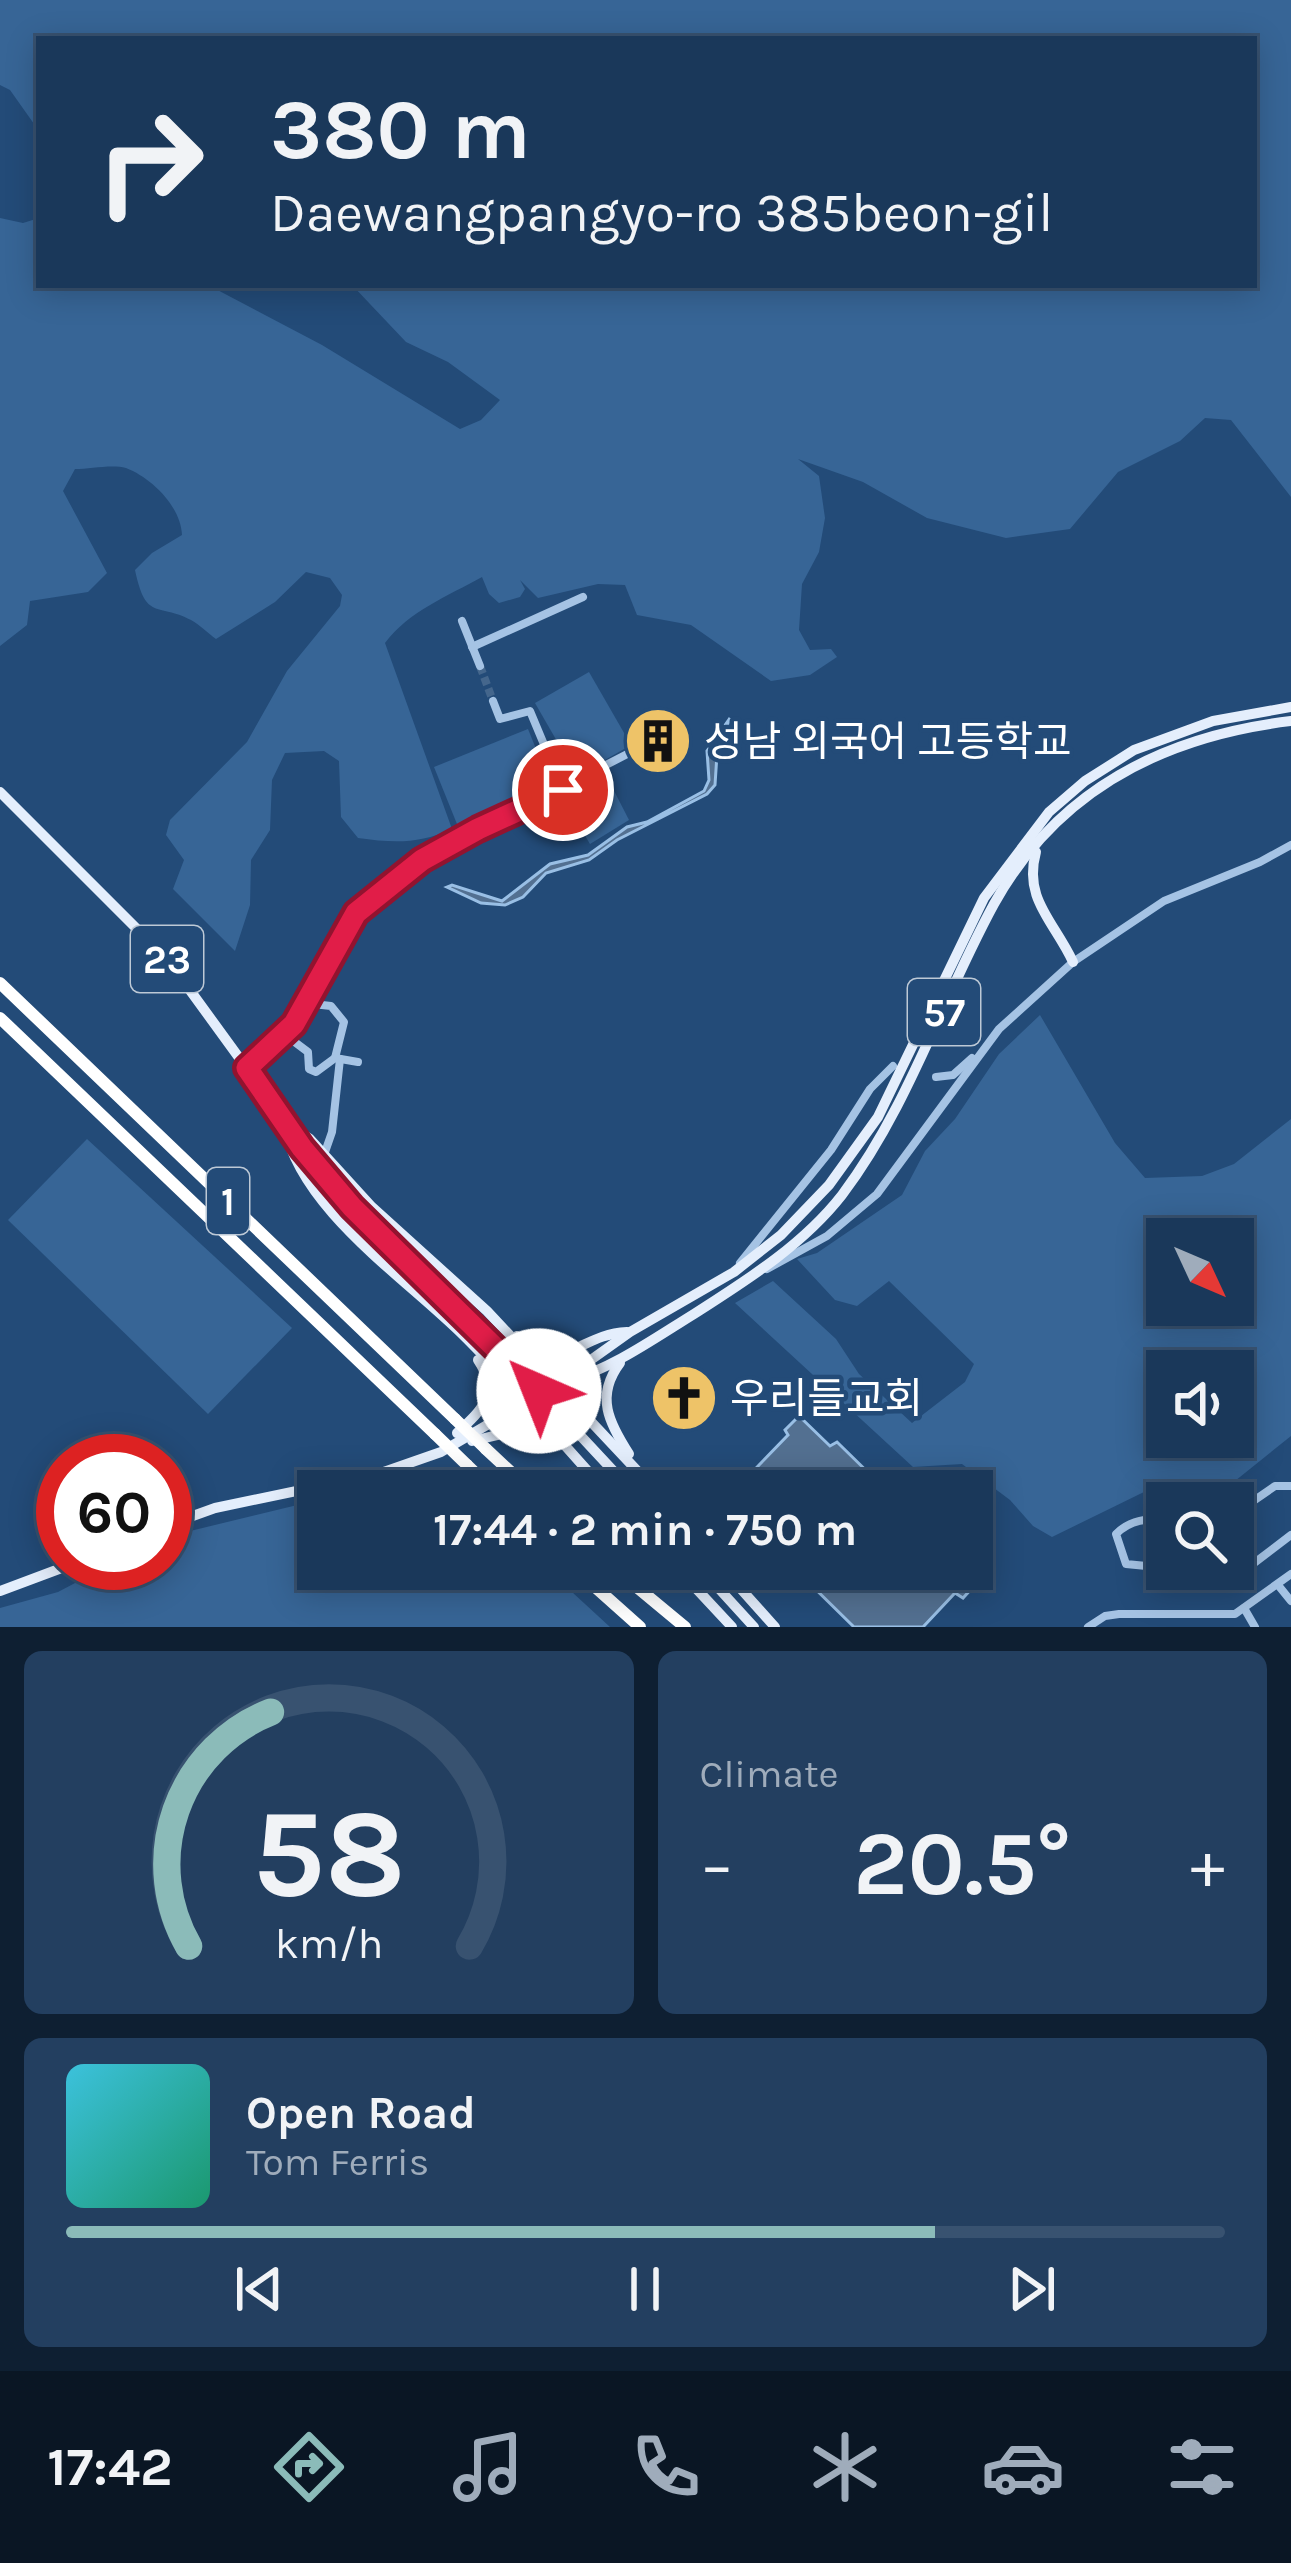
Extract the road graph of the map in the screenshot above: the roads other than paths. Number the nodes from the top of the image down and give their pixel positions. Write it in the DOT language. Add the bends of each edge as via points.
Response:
graph roads {
  1 [pos="583,597"];
  2 [pos="462,621"];
  3 [pos="472,647"];
  4 [pos="480,666"];
  5 [pos="493,700"];
  6 [pos="1291,707"];
  7 [pos="1291,721"];
  8 [pos="635,750"];
  9 [pos="563,790"];
  10 [pos="0,791"];
  11 [pos="1038,843"];
  12 [pos="1291,845"];
  13 [pos="1073,962"];
  14 [pos="0,983"];
  15 [pos="304,1003"];
  16 [pos="0,1018"];
  17 [pos="284,1034"];
  18 [pos="982,1049"];
  19 [pos="338,1059"];
  20 [pos="358,1061"];
  21 [pos="893,1066"];
  22 [pos="247,1068"];
  23 [pos="949,1098"];
  24 [pos="284,1122"];
  25 [pos="324,1155"];
  26 [pos="734,1271"];
  27 [pos="754,1272"];
  28 [pos="487,1311"];
  29 [pos="630,1332"];
  30 [pos="464,1336"];
  31 [pos="624,1358"];
  32 [pos="557,1384"];
  33 [pos="523,1402"];
  34 [pos="558,1440"];
  35 [pos="441,1452"];
  36 [pos="472,1470"];
  37 [pos="508,1470"];
  38 [pos="586,1470"];
  39 [pos="612,1470"];
  40 [pos="637,1470"];
  41 [pos="639,1470"];
  42 [pos="1291,1486"];
  43 [pos="1254,1500"];
  44 [pos="192,1516"];
  45 [pos="1146,1519"];
  46 [pos="1291,1534"];
  47 [pos="1254,1563"];
  48 [pos="1146,1566"];
  49 [pos="1291,1574"];
  50 [pos="36,1578"];
  51 [pos="1278,1585"];
  52 [pos="599,1590"];
  53 [pos="640,1590"];
  54 [pos="698,1590"];
  55 [pos="720,1590"];
  56 [pos="741,1590"];
  57 [pos="0,1591"];
  58 [pos="1291,1601"];
  59 [pos="1244,1608"];
  60 [pos="1119,1614"];
  61 [pos="1190,1614"];
  62 [pos="640,1627"];
  63 [pos="685,1627"];
  64 [pos="732,1627"];
  65 [pos="754,1627"];
  66 [pos="775,1627"];
  67 [pos="1088,1627"];
  68 [pos="1122,1627"];
  69 [pos="1189,1627"];
  70 [pos="1255,1627"];
  1 -- 3 [label="street"];
  2 -- 3 [label="street"];
  3 -- 4 [label="street"];
  5 -- 9 [label="street" via="500,719 530,711"];
  6 -- 26 [label="main road, 57" via="1213,721 1134,750 1049,812 984,898 878,1117 830,1185"];
  7 -- 11 [label="main road, 57" via="1215,733 1156,754 1092,791"];
  8 -- 9 [label="street"];
  9 -- 15 [label="street" via="422,860 356,913"];
  10 -- 22 [label="main road, 23" via="168,960"];
  11 -- 13 [label="main road" via="1034,896"];
  11 -- 27 [label="main road, 57" via="994,904 928,1047 841,1196 794,1246"];
  12 -- 13 [label="street" via="1164,901"];
  13 -- 18 [label="street"];
  14 -- 37 [label="highway, 1, bridge"];
  15 -- 17 [label="street"];
  15 -- 19 [label="street" via="331,1006 344,1022"];
  16 -- 36 [label="highway, 1, bridge"];
  17 -- 19 [label="street" via="308,1052 309,1069"];
  17 -- 22 [label="street"];
  18 -- 23 [label="street"];
  18 -- 23 [label="street" via="953,1076 936,1077"];
  19 -- 20 [label="street"];
  19 -- 25 [label="street"];
  21 -- 26 [label="street"];
  22 -- 24 [label="main road, 23"];
  23 -- 27 [label="street" via="860,1211 774,1268"];
  24 -- 25 [label="main road"];
  24 -- 30 [label="main road" via="290,1156 310,1185"];
  24 -- 39 [label="main road, 23, bridge" via="352,1207"];
  25 -- 28 [label="main road"];
  26 -- 29 [label="main road, 57"];
  27 -- 31 [label="main road, 57"];
  28 -- 29 [label="main road" via="554,1355"];
  28 -- 32 [label="main road"];
  29 -- 32 [label="main road, 57"];
  30 -- 33 [label="main road"];
  30 -- 35 [label="main road" via="490,1394"];
  31 -- 32 [label="main road, 57"];
  31 -- 41 [label="main road" via="605,1406"];
  32 -- 33 [label="main road, 57"];
  32 -- 40 [label="main road"];
  33 -- 34 [label="main road"];
  33 -- 35 [label="main road"];
  34 -- 35 [label="main road" via="524,1429"];
  34 -- 38 [label="main road"];
  35 -- 44 [label="main road"];
  42 -- 43 [label="street"];
  45 -- 48 [label="street" via="1116,1534 1126,1564"];
  46 -- 47 [label="street"];
  49 -- 51 [label="street"];
  50 -- 57 [label="main road"];
  51 -- 58 [label="street"];
  51 -- 59 [label="street"];
  52 -- 62 [label="highway"];
  53 -- 63 [label="highway"];
  54 -- 64 [label="main road"];
  55 -- 65 [label="main road"];
  56 -- 66 [label="main road"];
  59 -- 61 [label="street"];
  59 -- 70 [label="street"];
  60 -- 61 [label="street"];
  60 -- 67 [label="street"];
  60 -- 68 [label="street"];
  61 -- 69 [label="street"];
}
